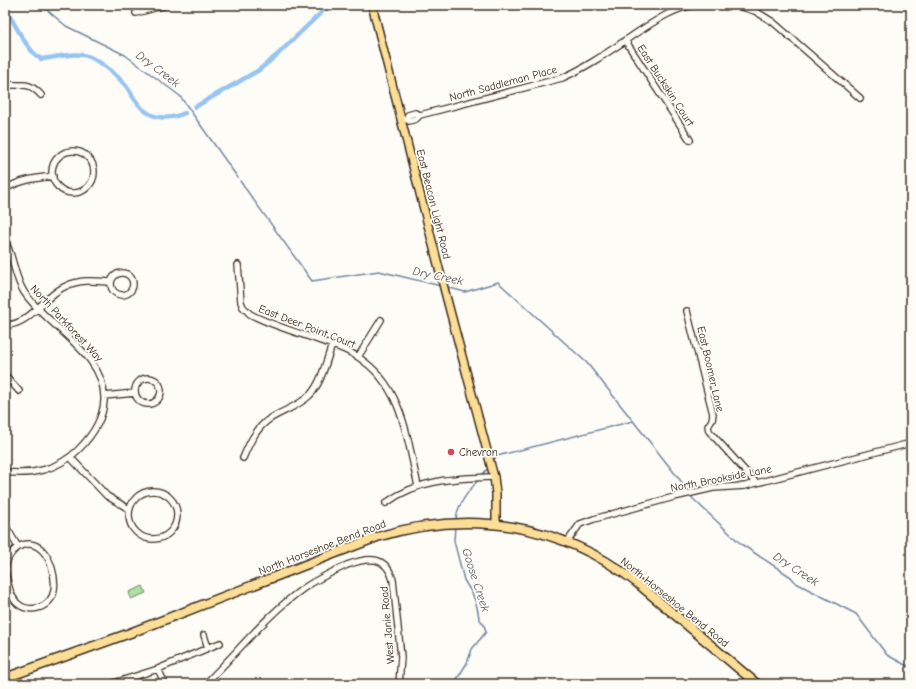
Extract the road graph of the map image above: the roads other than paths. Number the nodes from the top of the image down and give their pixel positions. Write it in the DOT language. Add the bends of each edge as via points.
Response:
graph roads {
  1 [pos="166,5"];
  2 [pos="372,5"];
  3 [pos="693,5"];
  4 [pos="735,5"];
  5 [pos="136,13"];
  6 [pos="625,40"];
  7 [pos="5,84"];
  8 [pos="41,95"];
  9 [pos="860,98"];
  10 [pos="404,119"];
  11 [pos="690,140"];
  12 [pos="53,176"];
  13 [pos="5,189"];
  14 [pos="5,241"];
  15 [pos="238,265"];
  16 [pos="111,282"];
  17 [pos="37,307"];
  18 [pos="687,311"];
  19 [pos="381,320"];
  20 [pos="5,325"];
  21 [pos="332,345"];
  22 [pos="358,357"];
  23 [pos="5,375"];
  24 [pos="19,391"];
  25 [pos="135,393"];
  26 [pos="104,396"];
  27 [pos="911,443"];
  28 [pos="70,457"];
  29 [pos="243,458"];
  30 [pos="5,472"];
  31 [pos="494,477"];
  32 [pos="756,483"];
  33 [pos="418,486"];
  34 [pos="386,503"];
  35 [pos="129,509"];
  36 [pos="496,524"];
  37 [pos="5,525"];
  38 [pos="567,542"];
  39 [pos="18,547"];
  40 [pos="5,569"];
  41 [pos="204,635"];
  42 [pos="220,643"];
  43 [pos="208,648"];
  44 [pos="158,669"];
  45 [pos="5,678"];
  46 [pos="112,684"];
  47 [pos="165,684"];
  48 [pos="205,684"];
  49 [pos="399,684"];
  50 [pos="757,684"];
  1 -- 5 [label="street"];
  2 -- 10 [label="main road, East Beacon Light Road"];
  3 -- 6 [label="street, North Saddleman Place" via="669,13"];
  4 -- 9 [label="street" via="755,11 773,22"];
  6 -- 10 [label="street, North Saddleman Place" via="581,69 562,78 420,115 416,119"];
  6 -- 11 [label="street, East Buckskin Court"];
  7 -- 8 [label="street" via="33,86"];
  10 -- 31 [label="main road, East Beacon Light Road" via="445,292"];
  12 -- 12 [label="street" via="52,168 58,156 74,151 89,156 95,174 89,188 74,194 59,189"];
  12 -- 13 [label="street" via="23,181"];
  14 -- 17 [label="street, North Parkforest Way" via="20,284"];
  15 -- 21 [label="street, East Deer Point Court" via="239,294 246,311"];
  16 -- 17 [label="street" via="85,281 70,284 52,293"];
  17 -- 20 [label="street" via="22,320"];
  17 -- 26 [label="street, North Parkforest Way" via="91,360 101,378"];
  18 -- 32 [label="street, East Boomer Lane" via="713,414 708,426 709,432"];
  19 -- 22 [label="street"];
  21 -- 22 [label="street, East Deer Point Court"];
  21 -- 29 [label="street" via="320,378 309,396 262,425"];
  22 -- 33 [label="street, East Deer Point Court" via="383,379 398,403"];
  23 -- 24 [label="street"];
  25 -- 25 [label="street" via="138,382 147,378 152,378 161,388 161,395 157,401 149,404 137,398"];
  25 -- 26 [label="street"];
  26 -- 28 [label="street" via="97,426"];
  27 -- 32 [label="street, North Brookside Lane"];
  28 -- 30 [label="street" via="46,469 29,473"];
  28 -- 35 [label="street" via="107,496"];
  31 -- 33 [label="street, North Horseshoe Bend Road" via="449,479"];
  31 -- 36 [label="main road, East Beacon Light Road"];
  32 -- 38 [label="street, North Brookside Lane" via="713,488 594,519 580,524"];
  33 -- 34 [label="street, North Horseshoe Bend Road"];
  35 -- 35 [label="street" via="136,497 142,493 149,490 164,492 170,496 177,508 177,523 168,535 154,539 146,538 134,530"];
  36 -- 38 [label="highway, North Horseshoe Bend Road"];
  36 -- 45 [label="highway, North Horseshoe Bend Road" via="436,524 378,537 123,636"];
  37 -- 39 [label="street"];
  38 -- 50 [label="highway, North Horseshoe Bend Road" via="624,573"];
  39 -- 40 [label="street" via="10,555"];
  39 -- 40 [label="street" via="32,545 41,549 47,557 55,582 52,598 38,608 20,605 11,594"];
  41 -- 43 [label="street"];
  42 -- 43 [label="street"];
  43 -- 44 [label="street"];
  44 -- 46 [label="street"];
  44 -- 47 [label="street"];
  48 -- 49 [label="street, West Janie Road" via="273,614 303,588 333,571 359,561 374,559 386,565 393,580 401,657"];
}
